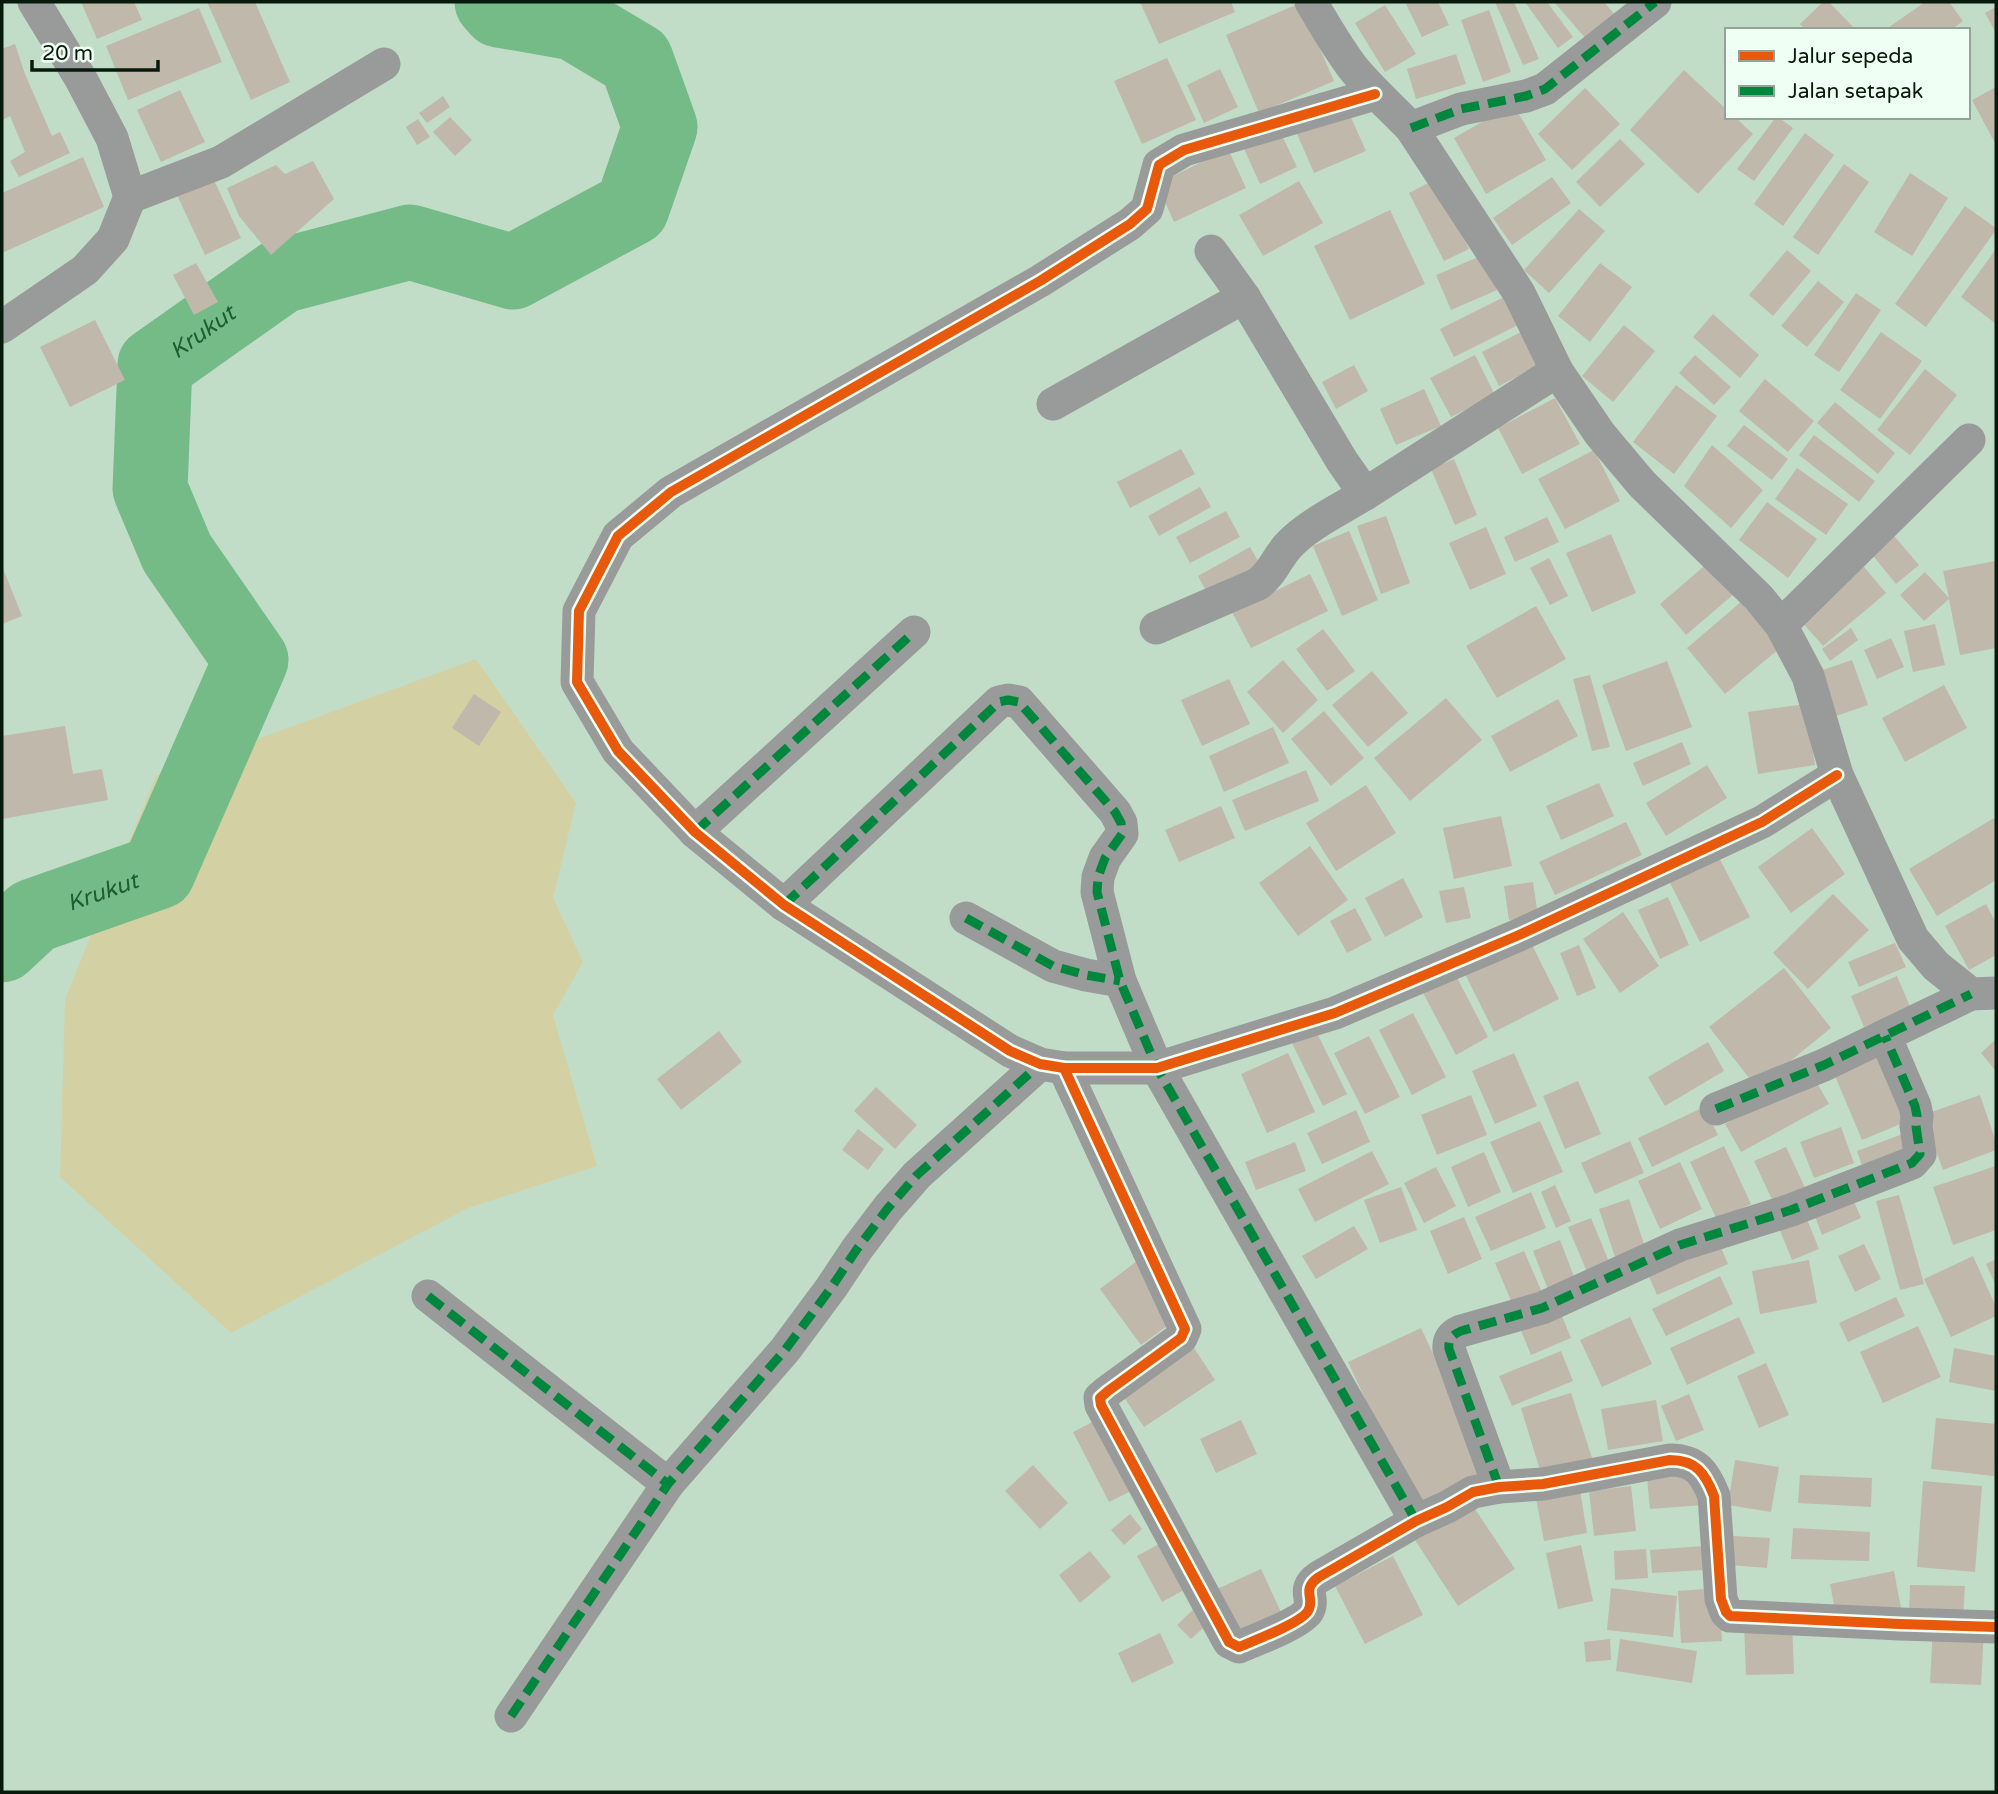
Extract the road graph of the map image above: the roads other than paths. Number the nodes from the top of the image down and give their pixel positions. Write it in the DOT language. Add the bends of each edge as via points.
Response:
graph roads {
  1 [pos="34,2"];
  2 [pos="1311,2"];
  3 [pos="1655,2"];
  4 [pos="384,64"];
  5 [pos="1376,94"];
  6 [pos="1411,128"];
  7 [pos="130,197"];
  8 [pos="1212,251"];
  9 [pos="1244,297"];
  10 [pos="2,327"];
  11 [pos="1557,371"];
  12 [pos="1053,404"];
  13 [pos="1969,440"];
  14 [pos="1365,494"];
  15 [pos="1780,625"];
  16 [pos="1156,628"];
  17 [pos="914,632"];
  18 [pos="1837,775"];
  19 [pos="695,832"];
  20 [pos="784,905"];
  21 [pos="967,918"];
  22 [pos="1120,981"];
  23 [pos="1984,993"];
  24 [pos="1885,1036"];
  25 [pos="1052,1066"];
  26 [pos="1157,1068"];
  27 [pos="1716,1110"];
  28 [pos="428,1296"];
  29 [pos="668,1484"];
  30 [pos="1499,1487"];
  31 [pos="1416,1521"];
  32 [pos="1996,1627"];
  33 [pos="511,1716"];
  1 -- 7 [label="street" via="112,138"];
  2 -- 5 [label="street"];
  3 -- 6 [label="street" via="1545,89 1461,109"];
  4 -- 7 [label="street" via="221,162"];
  5 -- 6 [label="street"];
  5 -- 19 [label="street" via="1184,150 1159,165 1147,209 1130,224 1040,281 671,492 618,536 579,611 577,682 618,751"];
  6 -- 11 [label="street" via="1519,293"];
  7 -- 10 [label="street" via="113,239 85,270"];
  8 -- 9 [label="street"];
  9 -- 12 [label="street"];
  9 -- 14 [label="street"];
  11 -- 14 [label="street"];
  11 -- 15 [label="street" via="1600,434 1642,484 1759,598"];
  13 -- 15 [label="street"];
  14 -- 16 [label="street" via="1300,534 1258,584"];
  15 -- 18 [label="street" via="1808,676"];
  17 -- 19 [label="street"];
  18 -- 23 [label="street" via="1913,939 1936,966"];
  18 -- 26 [label="street" via="1762,822 1519,935 1335,1013"];
  19 -- 20 [label="street"];
  20 -- 22 [label="street" via="999,702 1019,702 1121,822 1122,834 1105,858 1097,892"];
  20 -- 25 [label="street" via="1010,1051"];
  21 -- 22 [label="street" via="1053,966"];
  22 -- 26 [label="street"];
  23 -- 24 [label="street"];
  24 -- 27 [label="street"];
  24 -- 30 [label="street" via="1915,1106 1920,1154 1912,1163 1791,1210 1680,1245 1542,1308 1451,1337 1449,1349"];
  25 -- 26 [label="street"];
  25 -- 29 [label="street" via="917,1175 785,1350"];
  25 -- 31 [label="street" via="1185,1329 1181,1338 1100,1398 1101,1405 1229,1642 1239,1647 1296,1622 1308,1611 1308,1589 1313,1581"];
  26 -- 31 [label="street"];
  28 -- 29 [label="street"];
  29 -- 33 [label="street"];
  30 -- 31 [label="street" via="1473,1492"];
  30 -- 32 [label="street" via="1685,1460 1700,1470 1714,1496 1721,1599 1730,1616"];
}
